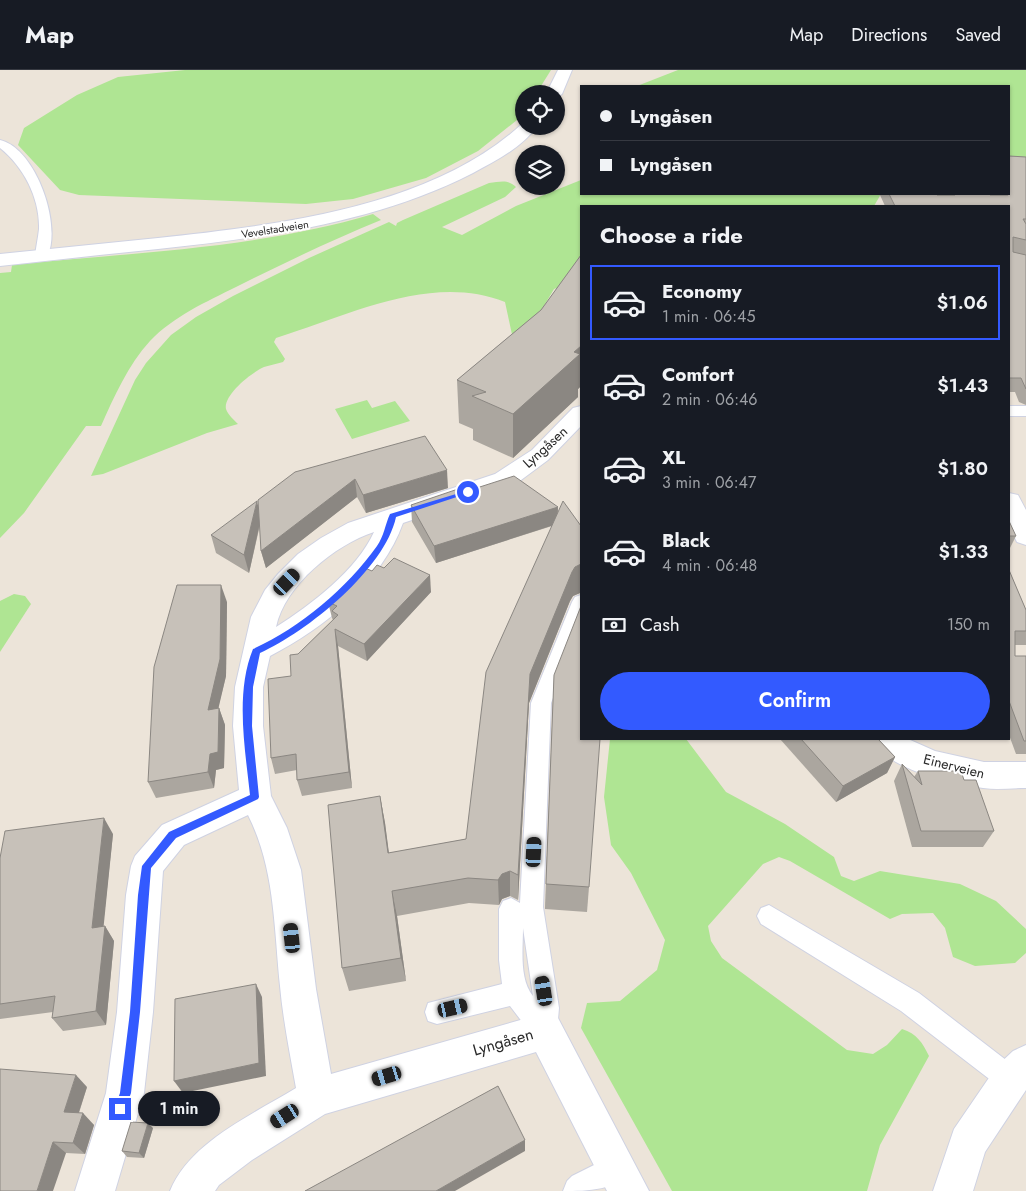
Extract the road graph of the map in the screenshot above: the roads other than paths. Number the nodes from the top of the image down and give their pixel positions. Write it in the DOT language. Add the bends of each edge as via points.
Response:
graph roads {
  1 [pos="565,70"];
  2 [pos="558,85"];
  3 [pos="518,135"];
  4 [pos="0,143"];
  5 [pos="40,256"];
  6 [pos="0,260"];
  7 [pos="1010,411"];
  8 [pos="1026,412"];
  9 [pos="580,414"];
  10 [pos="1010,503"];
  11 [pos="392,516"];
  12 [pos="1026,536"];
  13 [pos="580,605"];
  14 [pos="256,651"];
  15 [pos="888,740"];
  16 [pos="1026,775"];
  17 [pos="254,797"];
  18 [pos="511,909"];
  19 [pos="769,916"];
  20 [pos="515,993"];
  21 [pos="437,1012"];
  22 [pos="545,1031"];
  23 [pos="1018,1071"];
  24 [pos="316,1097"];
  25 [pos="622,1179"];
  26 [pos="95,1191"];
  27 [pos="190,1191"];
  28 [pos="577,1191"];
  29 [pos="953,1191"];
  1 -- 2 [label="street"];
  3 -- 5 [label="street, Vevelstadveien" via="495,153 455,175 350,214 245,234"];
  4 -- 5 [label="lane" via="11,151 28,173 41,200 45,230"];
  5 -- 6 [label="street, Vevelstadveien"];
  7 -- 8 [label="lane"];
  9 -- 11 [label="street, Lyngåsen" via="540,455 504,480"];
  10 -- 12 [label="street"];
  11 -- 14 [label="street" via="380,547 332,600 277,642"];
  11 -- 14 [label="street, Lyngåsen" via="357,529 307,560 274,598"];
  13 -- 22 [label="lane" via="541,703 531,907 547,1008"];
  14 -- 17 [label="street, Lyngåsen" via="249,687 248,726"];
  15 -- 16 [label="street, Einerveien" via="902,751 931,763 984,775"];
  17 -- 24 [label="street, Lyngåsen" via="271,828 285,870 298,989"];
  17 -- 26 [label="street" via="173,835 147,866 125,1093"];
  18 -- 20 [label="lane"];
  19 -- 23 [label="lane"];
  20 -- 21 [label="lane"];
  20 -- 22 [label="lane"];
  22 -- 24 [label="street, Lyngåsen"];
  22 -- 25 [label="street, Lyngåsen"];
  23 -- 29 [label="street" via="968,1143"];
  24 -- 27 [label="street, Lyngåsen" via="238,1146 205,1172"];
  25 -- 28 [label="lane" via="582,1186"];
}
